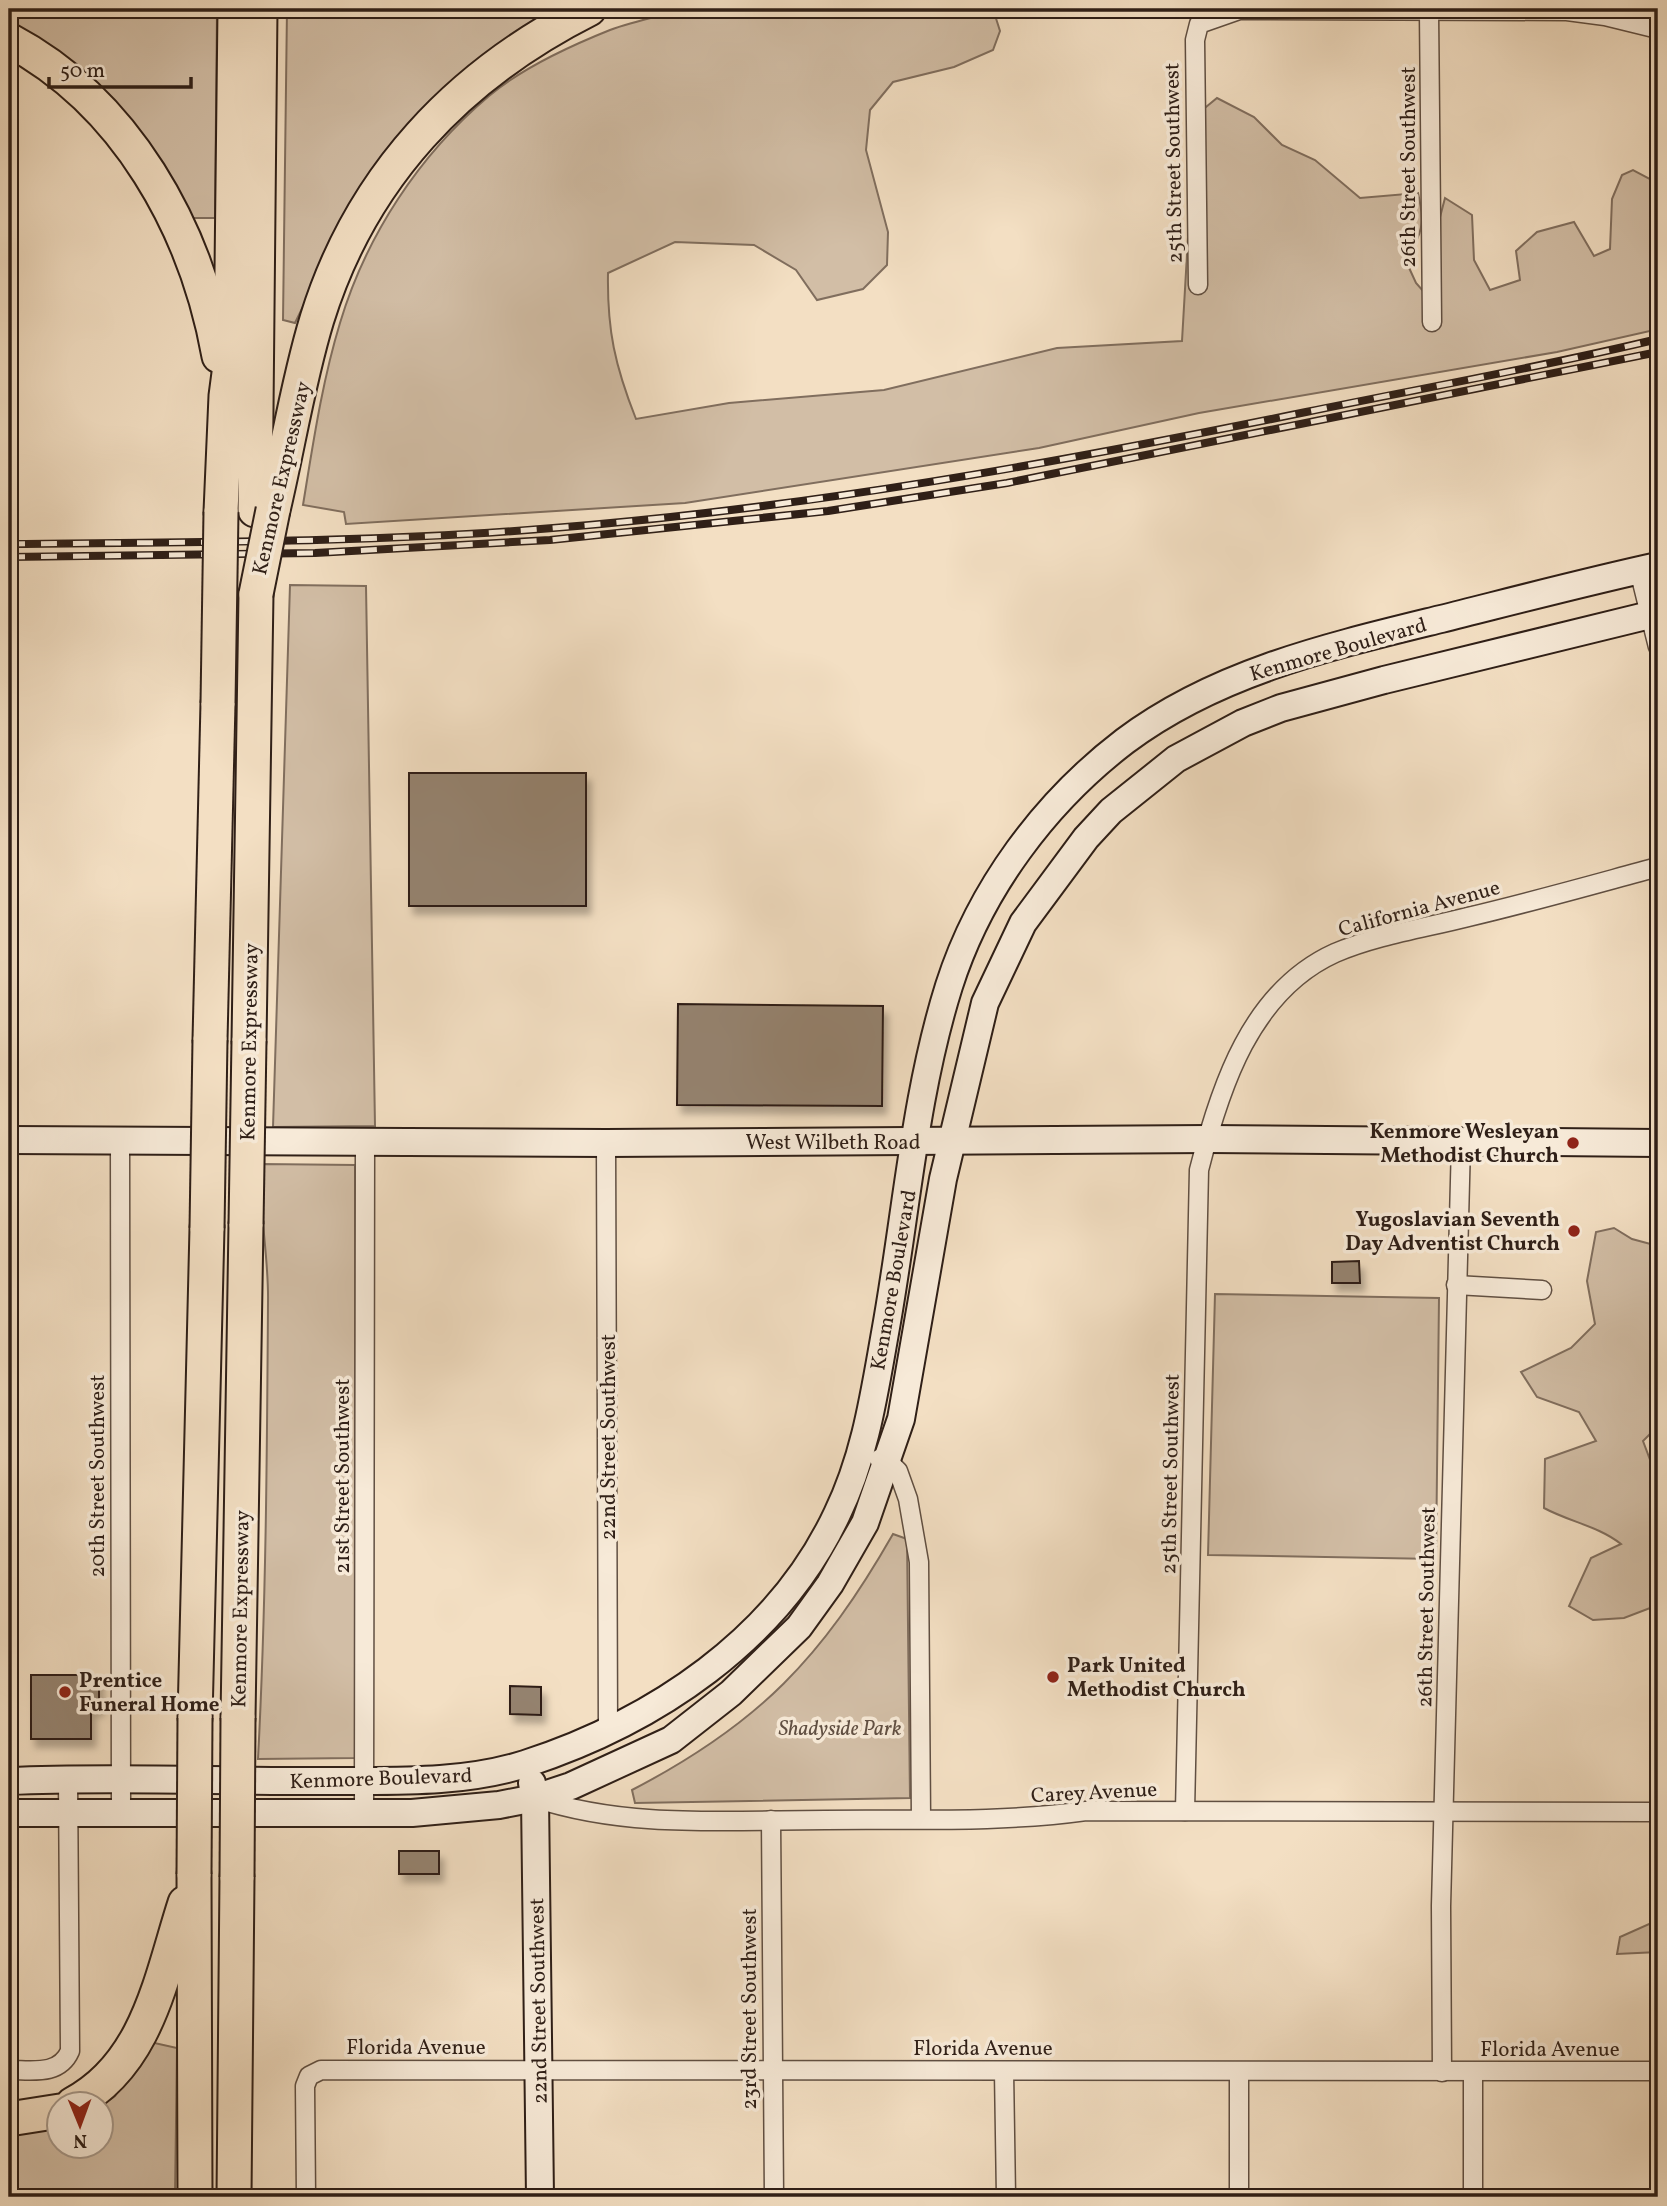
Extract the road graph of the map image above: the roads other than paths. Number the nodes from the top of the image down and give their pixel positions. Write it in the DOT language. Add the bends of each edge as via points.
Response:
graph roads {
  1 [pos="235,9"];
  2 [pos="260,9"];
  3 [pos="589,9"];
  4 [pos="1429,12"];
  5 [pos="1658,29"];
  6 [pos="9,40"];
  7 [pos="1198,285"];
  8 [pos="1432,322"];
  9 [pos="226,396"];
  10 [pos="264,510"];
  11 [pos="1649,568"];
  12 [pos="1654,614"];
  13 [pos="1658,647"];
  14 [pos="1658,867"];
  15 [pos="1209,1139"];
  16 [pos="9,1140"];
  17 [pos="365,1140"];
  18 [pos="120,1141"];
  19 [pos="915,1141"];
  20 [pos="952,1141"];
  21 [pos="606,1143"];
  22 [pos="1461,1143"];
  23 [pos="1658,1143"];
  24 [pos="1456,1285"];
  25 [pos="1542,1290"];
  26 [pos="860,1456"];
  27 [pos="888,1461"];
  28 [pos="608,1731"];
  29 [pos="529,1763"];
  30 [pos="68,1779"];
  31 [pos="121,1780"];
  32 [pos="364,1781"];
  33 [pos="9,1782"];
  34 [pos="535,1798"];
  35 [pos="69,1811"];
  36 [pos="121,1811"];
  37 [pos="364,1811"];
  38 [pos="1185,1811"];
  39 [pos="9,1812"];
  40 [pos="1445,1812"];
  41 [pos="1658,1812"];
  42 [pos="921,1819"];
  43 [pos="771,1820"];
  44 [pos="194,1874"];
  45 [pos="772,2069"];
  46 [pos="9,2070"];
  47 [pos="538,2070"];
  48 [pos="1004,2071"];
  49 [pos="1658,2071"];
  50 [pos="1442,2072"];
  51 [pos="1473,2072"];
  52 [pos="1239,2073"];
  53 [pos="95,2090"];
  54 [pos="46,2113"];
  55 [pos="9,2119"];
  56 [pos="195,2197"];
  57 [pos="234,2197"];
  58 [pos="306,2197"];
  59 [pos="540,2197"];
  60 [pos="774,2197"];
  61 [pos="1006,2197"];
  62 [pos="1240,2197"];
  63 [pos="1473,2197"];
  1 -- 9 [label="highway, Kenmore Expressway" via="231,358"];
  2 -- 10 [label="highway"];
  3 -- 10 [label="highway, Kenmore Expressway" via="486,71 437,118 370,199 341,255 317,319"];
  4 -- 5 [label="street" via="1567,11"];
  4 -- 7 [label="street, 25th Street Southwest" via="1239,10 1199,24 1195,40"];
  4 -- 8 [label="street, 26th Street Southwest"];
  6 -- 9 [label="highway" via="64,74 94,102 154,180 189,253 215,336"];
  9 -- 44 [label="highway, Kenmore Expressway, bridge"];
  10 -- 57 [label="highway, Kenmore Expressway, bridge" via="256,594"];
  11 -- 12 [label="street"];
  11 -- 19 [label="main road, Kenmore Boulevard" via="1281,661 1168,712 1122,744 1084,775 1040,825 1002,873 984,907 948,988"];
  12 -- 13 [label="street"];
  12 -- 20 [label="main road, Kenmore Boulevard" via="1281,708 1210,739 1144,783 1111,811 1057,873 1009,949 985,1003"];
  14 -- 15 [label="street, California Avenue" via="1382,938 1312,965 1285,988 1242,1045"];
  15 -- 20 [label="main road, West Wilbeth Road"];
  15 -- 22 [label="main road, West Wilbeth Road"];
  15 -- 38 [label="street, 25th Street Southwest" via="1199,1170"];
  16 -- 18 [label="main road, West Wilbeth Road"];
  17 -- 18 [label="main road, West Wilbeth Road"];
  17 -- 21 [label="main road, West Wilbeth Road"];
  17 -- 32 [label="street, 21st Street Southwest"];
  18 -- 31 [label="street, 20th Street Southwest"];
  19 -- 20 [label="main road, West Wilbeth Road"];
  19 -- 21 [label="main road, West Wilbeth Road"];
  19 -- 26 [label="main road, Kenmore Boulevard" via="892,1296"];
  20 -- 27 [label="main road, Kenmore Boulevard" via="901,1419"];
  21 -- 28 [label="street, 22nd Street Southwest"];
  22 -- 23 [label="main road, West Wilbeth Road"];
  22 -- 24 [label="street, 26th Street Southwest"];
  24 -- 25 [label="street"];
  24 -- 40 [label="street, 26th Street Southwest"];
  26 -- 27 [label="street"];
  26 -- 28 [label="main road, Kenmore Boulevard" via="834,1521 794,1585 757,1628 727,1657"];
  27 -- 34 [label="main road, Kenmore Boulevard" via="847,1558 799,1627 766,1662 671,1740"];
  27 -- 42 [label="street" via="898,1471 908,1499 919,1562"];
  28 -- 29 [label="main road, Kenmore Boulevard"];
  29 -- 32 [label="main road, Kenmore Boulevard" via="478,1775"];
  29 -- 34 [label="main road, 22nd Street Southwest"];
  30 -- 31 [label="main road, Kenmore Boulevard"];
  30 -- 33 [label="main road, Kenmore Boulevard"];
  30 -- 35 [label="street"];
  31 -- 32 [label="main road, Kenmore Boulevard"];
  31 -- 36 [label="street, 20th Street Southwest"];
  32 -- 37 [label="street, 21st Street Southwest"];
  34 -- 37 [label="main road, Kenmore Boulevard" via="444,1810"];
  34 -- 43 [label="street, Carey Avenue" via="564,1808 630,1819"];
  34 -- 47 [label="main road, 22nd Street Southwest"];
  35 -- 36 [label="main road, Kenmore Boulevard"];
  35 -- 39 [label="main road, Kenmore Boulevard"];
  35 -- 46 [label="street" via="71,2035 65,2061 57,2068"];
  36 -- 37 [label="main road, Kenmore Boulevard"];
  38 -- 40 [label="street, Carey Avenue"];
  38 -- 42 [label="street, Carey Avenue"];
  40 -- 41 [label="street, Carey Avenue"];
  40 -- 50 [label="street, 26th Street Southwest"];
  42 -- 43 [label="street, Carey Avenue"];
  43 -- 45 [label="street, 23rd Street Southwest"];
  44 -- 53 [label="highway" via="149,2016 133,2050 110,2080"];
  44 -- 56 [label="highway, Kenmore Expressway"];
  45 -- 47 [label="street, Florida Avenue"];
  45 -- 48 [label="street, Florida Avenue"];
  45 -- 60 [label="street, 23rd Street Southwest"];
  47 -- 58 [label="street, Florida Avenue" via="321,2070 309,2076 305,2086"];
  47 -- 59 [label="main road, 22nd Street Southwest"];
  48 -- 52 [label="street, Florida Avenue"];
  48 -- 61 [label="street"];
  49 -- 51 [label="street, Florida Avenue"];
  50 -- 51 [label="street, Florida Avenue"];
  50 -- 52 [label="street, Florida Avenue"];
  51 -- 63 [label="street"];
  52 -- 62 [label="street"];
  54 -- 55 [label="highway"];
}
